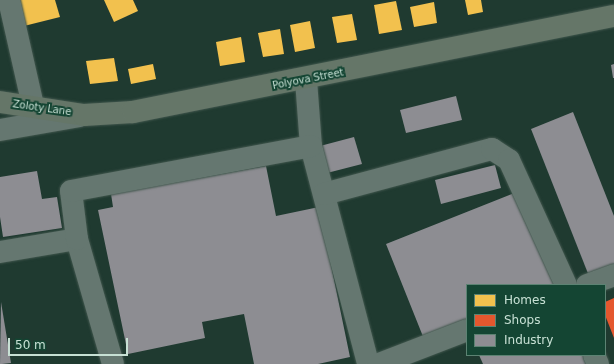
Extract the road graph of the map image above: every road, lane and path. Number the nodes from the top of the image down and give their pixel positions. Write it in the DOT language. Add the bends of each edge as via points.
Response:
graph roads {
  1 [pos="9,0"];
  2 [pos="614,16"];
  3 [pos="306,80"];
  4 [pos="0,102"];
  5 [pos="33,106"];
  6 [pos="84,115"];
  7 [pos="0,130"];
  8 [pos="311,146"];
  9 [pos="324,194"];
  10 [pos="77,238"];
  11 [pos="0,252"];
  12 [pos="614,275"];
  13 [pos="566,284"];
  14 [pos="590,284"];
  15 [pos="466,330"];
  16 [pos="112,364"];
  17 [pos="368,364"];
  18 [pos="379,364"];
  1 -- 5 [label="street"];
  2 -- 3 [label="main road, Polyova Street"];
  3 -- 6 [label="main road, Polyova Street" via="133,112"];
  3 -- 8 [label="street"];
  4 -- 5 [label="main road, Zoloty Lane"];
  5 -- 6 [label="main road, Zoloty Lane"];
  6 -- 7 [label="street, Polyova Street"];
  8 -- 9 [label="street"];
  8 -- 10 [label="street" via="71,191"];
  9 -- 13 [label="street" via="492,149 509,160"];
  9 -- 17 [label="street"];
  10 -- 11 [label="street"];
  10 -- 16 [label="street"];
  12 -- 14 [label="street"];
  15 -- 18 [label="street"];
}
